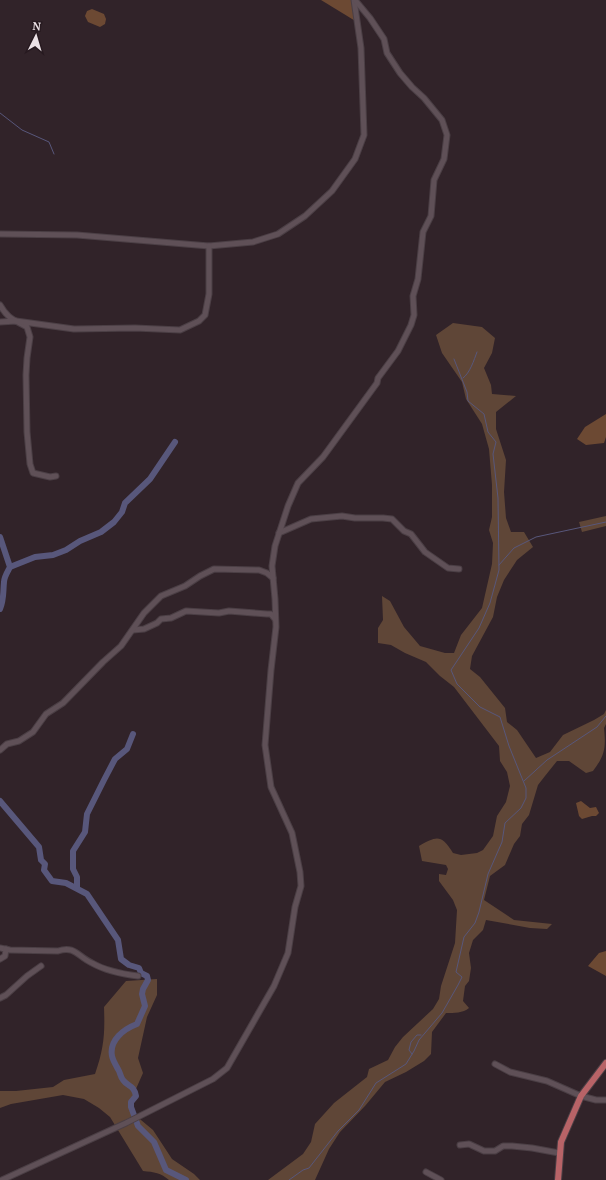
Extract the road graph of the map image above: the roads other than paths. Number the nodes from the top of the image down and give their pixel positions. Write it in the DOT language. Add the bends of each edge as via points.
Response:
graph roads {
  1 [pos="354,0"];
  2 [pos="0,234"];
  3 [pos="209,246"];
  4 [pos="0,305"];
  5 [pos="16,321"];
  6 [pos="0,322"];
  7 [pos="56,476"];
  8 [pos="279,532"];
  9 [pos="459,569"];
  10 [pos="273,578"];
  11 [pos="275,619"];
  12 [pos="133,630"];
  13 [pos="0,750"];
  14 [pos="3,949"];
  15 [pos="0,959"];
  16 [pos="42,966"];
  17 [pos="138,976"];
  18 [pos="0,998"];
  19 [pos="495,1064"];
  20 [pos="606,1064"];
  21 [pos="581,1096"];
  22 [pos="606,1100"];
  23 [pos="460,1145"];
  24 [pos="560,1153"];
  25 [pos="426,1172"];
  26 [pos="2,1180"];
  27 [pos="441,1180"];
  28 [pos="558,1180"];
  1 -- 3 [label="street" via="361,48 364,135 356,159 332,191 304,216 278,234 253,242"];
  1 -- 8 [label="street" via="374,23 384,39 387,53 400,73 442,120 447,135 444,159 434,180 411,325 377,383 323,457 298,483"];
  2 -- 3 [label="street" via="77,235"];
  3 -- 5 [label="street" via="209,294 205,314 199,321 180,330 74,329"];
  4 -- 5 [label="street" via="6,315"];
  5 -- 6 [label="street"];
  5 -- 7 [label="street" via="27,327 30,337 26,375 30,464 33,473"];
  8 -- 9 [label="street" via="311,519 342,516 392,519 411,534 425,552 448,568"];
  8 -- 10 [label="street" via="272,566"];
  10 -- 11 [label="street"];
  10 -- 12 [label="street" via="259,570 214,569 161,596 144,612"];
  11 -- 12 [label="street" via="271,614 186,611"];
  11 -- 26 [label="street" via="265,745 271,787 292,833 300,886 288,953 274,986 227,1068 213,1079 135,1119"];
  12 -- 13 [label="street" via="121,646 63,703 46,714 33,732"];
  14 -- 15 [label="street" via="5,956"];
  14 -- 17 [label="street" via="65,949 78,952 91,963 119,974"];
  16 -- 18 [label="street"];
  19 -- 21 [label="street" via="510,1072 547,1081"];
  20 -- 21 [label="main road"];
  21 -- 22 [label="street"];
  21 -- 24 [label="main road" via="561,1142"];
  23 -- 24 [label="street" via="469,1144 484,1151 512,1146"];
  24 -- 28 [label="main road"];
  25 -- 27 [label="street"];
}
